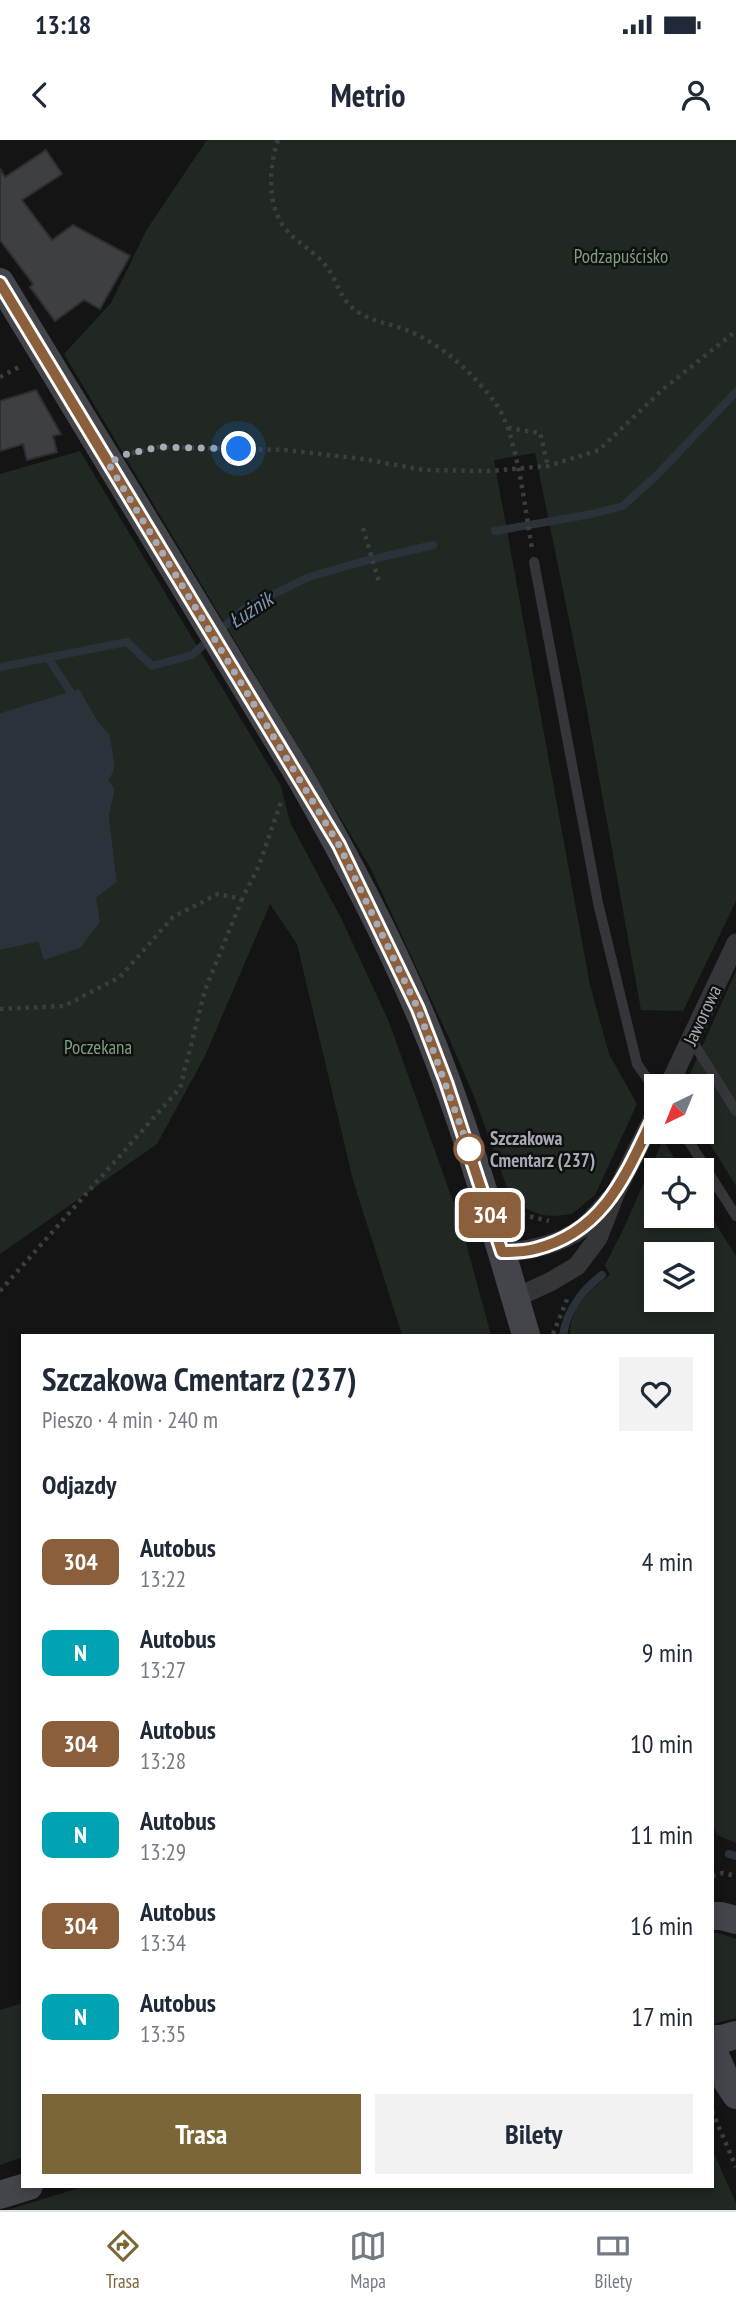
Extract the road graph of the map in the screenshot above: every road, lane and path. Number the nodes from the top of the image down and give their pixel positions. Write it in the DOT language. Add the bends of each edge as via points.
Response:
graph roads {
  1 [pos="278,140"];
  2 [pos="0,282"];
  3 [pos="736,331"];
  4 [pos="508,428"];
  5 [pos="108,463"];
  6 [pos="548,466"];
  7 [pos="363,528"];
  8 [pos="534,562"];
  9 [pos="379,582"];
  10 [pos="283,798"];
  11 [pos="242,899"];
  12 [pos="736,943"];
  13 [pos="0,1009"];
  14 [pos="691,1039"];
  15 [pos="644,1074"];
  16 [pos="674,1074"];
  17 [pos="736,1111"];
  18 [pos="644,1136"];
  19 [pos="691,1144"];
  20 [pos="616,1192"];
  21 [pos="736,1216"];
  22 [pos="502,1252"];
  23 [pos="0,1291"];
  24 [pos="515,1298"];
  25 [pos="527,1334"];
  26 [pos="714,1875"];
  27 [pos="736,1876"];
  28 [pos="736,2035"];
  29 [pos="714,2039"];
  30 [pos="714,2053"];
  31 [pos="736,2095"];
  32 [pos="714,2116"];
  33 [pos="736,2167"];
  34 [pos="23,2188"];
  35 [pos="0,2195"];
  1 -- 4 [label="path" via="270,183 279,221 329,269 345,300 359,313 431,342 473,377 496,404"];
  2 -- 5 [label="street"];
  3 -- 6 [label="path" via="662,390 599,450"];
  4 -- 6 [label="path" via="540,433"];
  4 -- 8 [label="path"];
  5 -- 6 [label="path" via="159,447 286,450 424,470"];
  5 -- 22 [label="street" via="339,845 418,1009"];
  7 -- 9 [label="path"];
  8 -- 15 [label="lane" via="598,903 637,1064"];
  10 -- 11 [label="path"];
  11 -- 13 [label="path" via="218,894 173,917 120,977 64,1006"];
  11 -- 23 [label="path" via="205,989 180,1088"];
  12 -- 14 [label="street, Jaworowa"];
  14 -- 16 [label="street, Jaworowa"];
  14 -- 17 [label="lane"];
  18 -- 20 [label="street"];
  19 -- 21 [label="lane"];
  20 -- 22 [label="street" via="582,1228 534,1250"];
  20 -- 24 [label="street" via="598,1238 577,1266"];
  22 -- 24 [label="street"];
  24 -- 25 [label="street"];
  26 -- 27 [label="path"];
  28 -- 29 [label="street"];
  30 -- 31 [label="street"];
  32 -- 33 [label="path"];
  34 -- 35 [label="street"];
}
